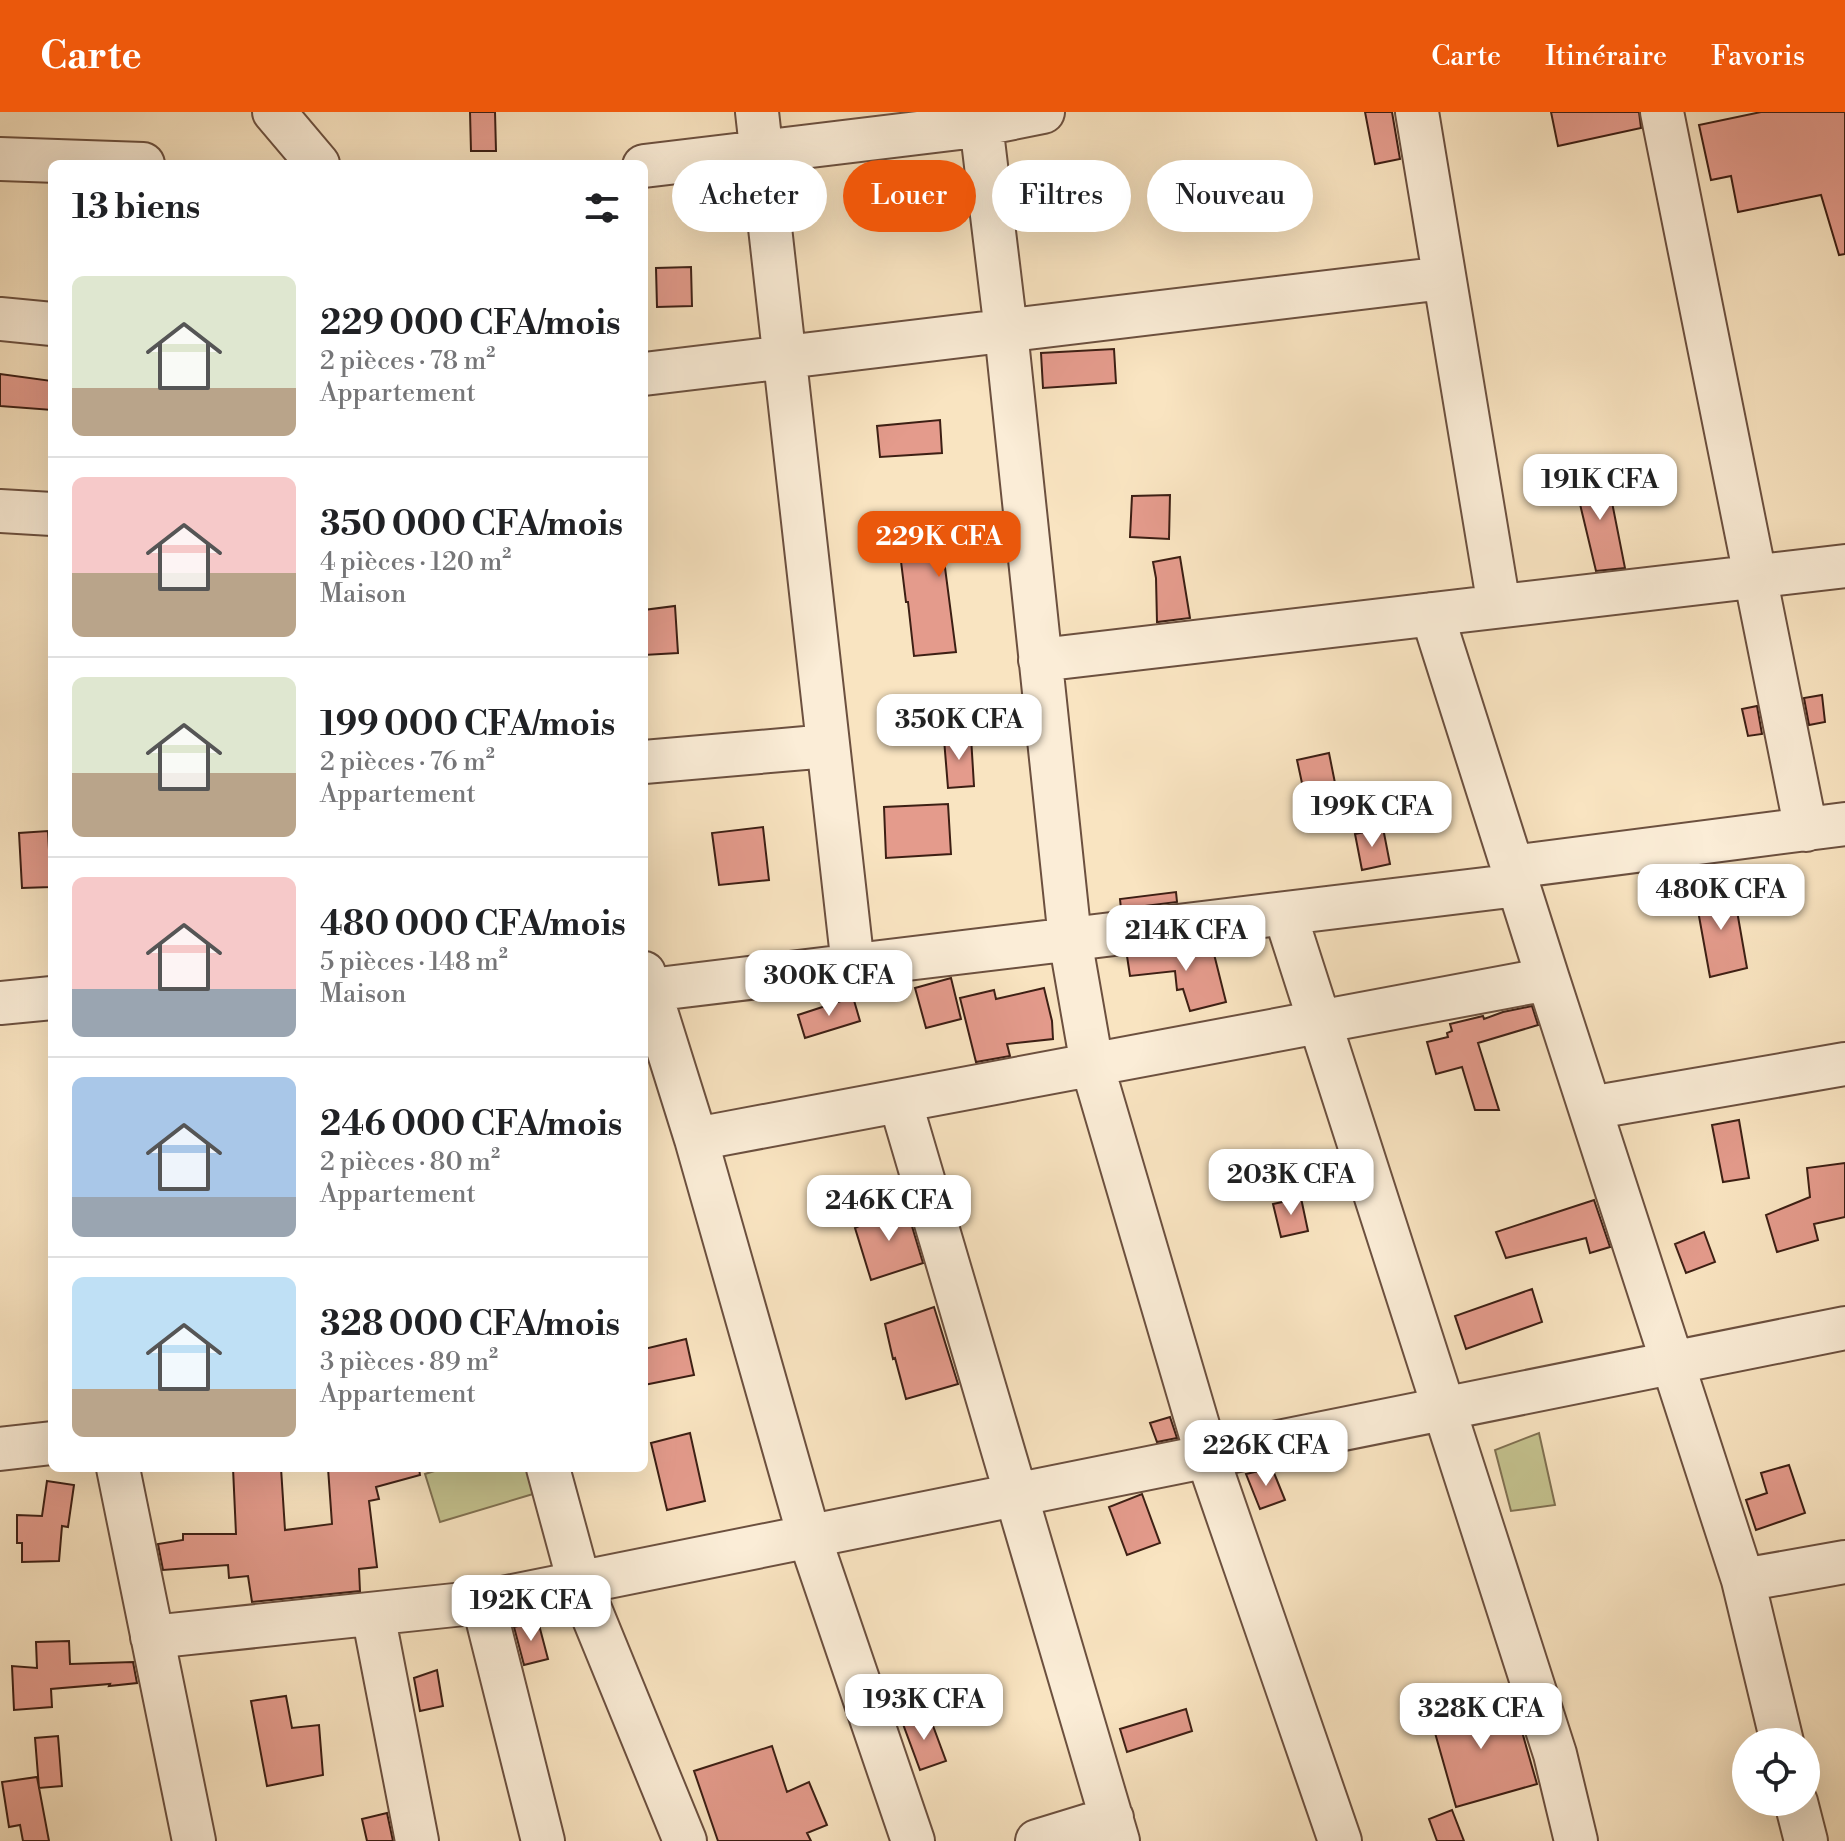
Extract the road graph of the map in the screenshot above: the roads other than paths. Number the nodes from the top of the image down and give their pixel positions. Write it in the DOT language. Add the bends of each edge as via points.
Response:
graph roads {
  1 [pos="274,112"];
  2 [pos="1043,112"];
  3 [pos="1417,112"];
  4 [pos="1662,112"];
  5 [pos="972,121"];
  6 [pos="759,132"];
  7 [pos="0,159"];
  8 [pos="315,160"];
  9 [pos="48,161"];
  10 [pos="648,165"];
  11 [pos="1444,278"];
  12 [pos="0,319"];
  13 [pos="48,324"];
  14 [pos="1006,331"];
  15 [pos="784,357"];
  16 [pos="648,374"];
  17 [pos="0,511"];
  18 [pos="48,514"];
  19 [pos="1845,566"];
  20 [pos="1756,576"];
  21 [pos="1499,606"];
  22 [pos="1432,614"];
  23 [pos="1040,660"];
  24 [pos="828,746"];
  25 [pos="648,762"];
  26 [pos="1826,827"];
  27 [pos="1515,876"];
  28 [pos="1285,914"];
  29 [pos="1070,939"];
  30 [pos="853,966"];
  31 [pos="1548,979"];
  32 [pos="648,982"];
  33 [pos="648,985"];
  34 [pos="48,998"];
  35 [pos="0,1003"];
  36 [pos="1320,1022"];
  37 [pos="1845,1064"];
  38 [pos="1092,1065"];
  39 [pos="900,1101"];
  40 [pos="1590,1108"];
  41 [pos="696,1139"];
  42 [pos="1845,1328"];
  43 [pos="1673,1363"];
  44 [pos="1445,1408"];
  45 [pos="48,1443"];
  46 [pos="0,1449"];
  47 [pos="1207,1456"];
  48 [pos="119,1472"];
  49 [pos="549,1472"];
  50 [pos="1016,1495"];
  51 [pos="809,1536"];
  52 [pos="1845,1562"];
  53 [pos="1743,1580"];
  54 [pos="579,1582"];
  55 [pos="483,1602"];
  56 [pos="373,1614"];
  57 [pos="152,1637"];
  58 [pos="1779,1728"];
  59 [pos="1800,1816"];
  60 [pos="1115,1830"];
  61 [pos="194,1841"];
  62 [pos="417,1841"];
  63 [pos="543,1841"];
  64 [pos="685,1841"];
  65 [pos="913,1841"];
  66 [pos="1037,1841"];
  67 [pos="1340,1841"];
  68 [pos="1576,1841"];
  69 [pos="1806,1841"];
  1 -- 8 [label="street"];
  2 -- 5 [label="street"];
  3 -- 11 [label="street"];
  4 -- 20 [label="street"];
  5 -- 6 [label="street"];
  5 -- 14 [label="street"];
  6 -- 10 [label="street"];
  6 -- 15 [label="street"];
  7 -- 9 [label="street"];
  11 -- 14 [label="street"];
  11 -- 21 [label="street"];
  12 -- 13 [label="street"];
  14 -- 15 [label="street"];
  14 -- 23 [label="street"];
  15 -- 16 [label="street"];
  15 -- 24 [label="street"];
  17 -- 18 [label="street"];
  19 -- 20 [label="street"];
  20 -- 21 [label="street"];
  20 -- 26 [label="street"];
  21 -- 22 [label="street"];
  22 -- 23 [label="street"];
  22 -- 27 [label="street"];
  23 -- 29 [label="street"];
  24 -- 25 [label="street"];
  24 -- 30 [label="street"];
  26 -- 27 [label="street"];
  27 -- 28 [label="street"];
  27 -- 31 [label="street"];
  28 -- 29 [label="street"];
  28 -- 36 [label="street"];
  29 -- 30 [label="street"];
  29 -- 38 [label="street"];
  30 -- 32 [label="street"];
  31 -- 36 [label="street"];
  31 -- 40 [label="street"];
  33 -- 41 [label="street"];
  34 -- 35 [label="street"];
  36 -- 38 [label="street"];
  36 -- 44 [label="street"];
  37 -- 40 [label="street"];
  38 -- 39 [label="street"];
  38 -- 47 [label="street"];
  39 -- 41 [label="street"];
  39 -- 50 [label="street"];
  40 -- 43 [label="street"];
  41 -- 51 [label="street"];
  42 -- 43 [label="street"];
  43 -- 44 [label="street"];
  43 -- 53 [label="street"];
  44 -- 47 [label="street"];
  44 -- 68 [label="street" via="1555,1754"];
  45 -- 46 [label="street"];
  47 -- 50 [label="street"];
  47 -- 67 [label="street"];
  48 -- 57 [label="street"];
  49 -- 54 [label="street"];
  50 -- 51 [label="street"];
  50 -- 60 [label="street"];
  51 -- 54 [label="street"];
  51 -- 65 [label="street"];
  52 -- 53 [label="street"];
  53 -- 58 [label="street"];
  54 -- 55 [label="street"];
  54 -- 64 [label="street"];
  55 -- 56 [label="street"];
  55 -- 63 [label="street"];
  56 -- 57 [label="street"];
  56 -- 62 [label="street"];
  57 -- 61 [label="street"];
  59 -- 69 [label="street"];
  60 -- 66 [label="street"];
}
